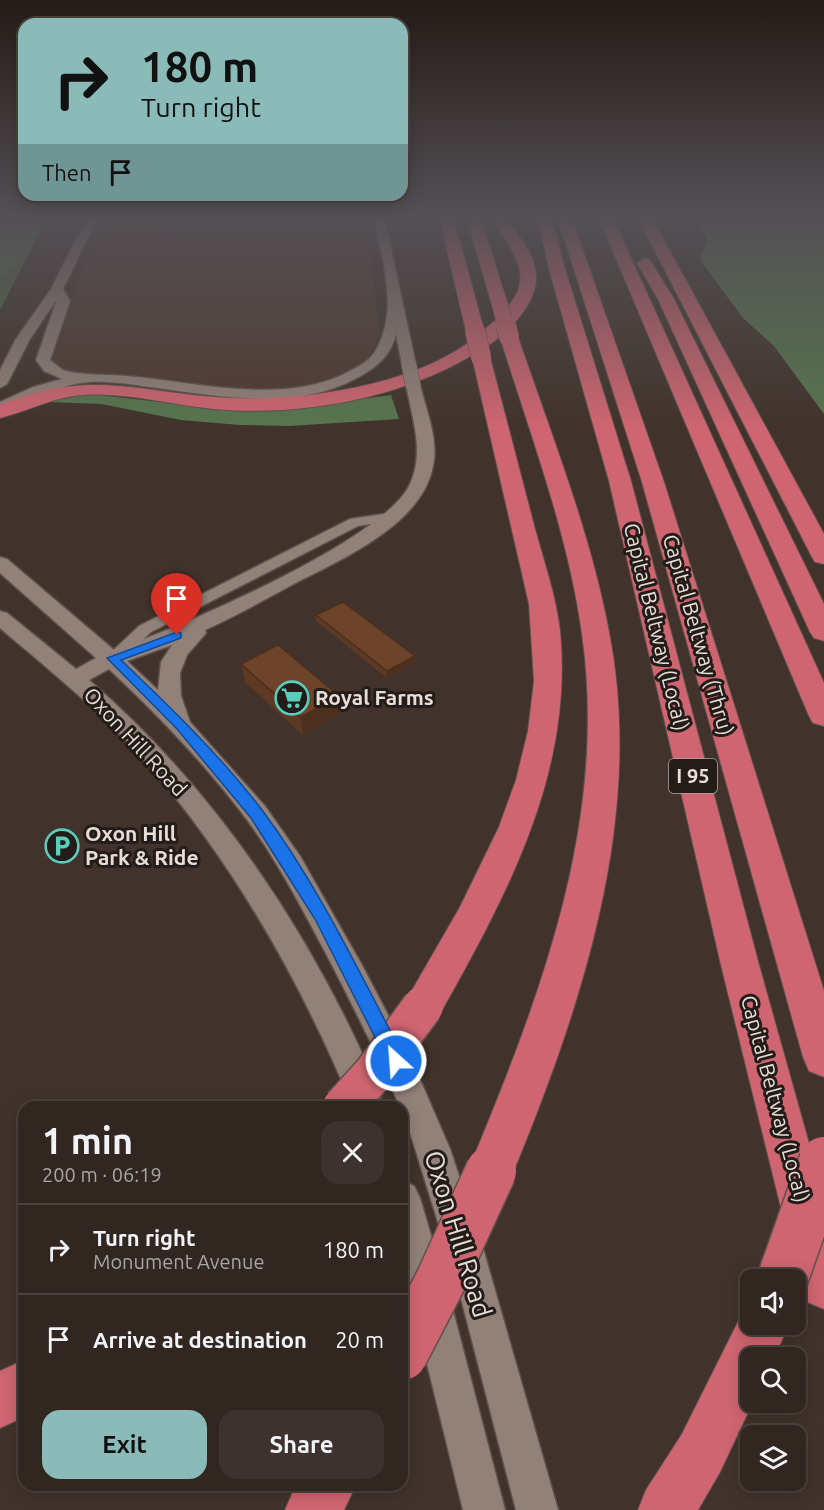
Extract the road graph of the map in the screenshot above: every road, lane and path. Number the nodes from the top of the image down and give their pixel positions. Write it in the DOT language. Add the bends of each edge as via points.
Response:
graph roads {
  1 [pos="393,286"];
  2 [pos="464,286"];
  3 [pos="494,286"];
  4 [pos="527,286"];
  5 [pos="562,286"];
  6 [pos="588,286"];
  7 [pos="636,286"];
  8 [pos="658,286"];
  9 [pos="681,286"];
  10 [pos="57,289"];
  11 [pos="396,302"];
  12 [pos="89,378"];
  13 [pos="0,384"];
  14 [pos="0,408"];
  15 [pos="0,412"];
  16 [pos="390,517"];
  17 [pos="824,557"];
  18 [pos="0,563"];
  19 [pos="221,615"];
  20 [pos="0,617"];
  21 [pos="823,628"];
  22 [pos="113,658"];
  23 [pos="74,679"];
  24 [pos="824,716"];
  25 [pos="182,726"];
  26 [pos="824,1057"];
  27 [pos="349,1101"];
  28 [pos="367,1101"];
  29 [pos="824,1162"];
  30 [pos="408,1219"];
  31 [pos="786,1269"];
  32 [pos="824,1285"];
  33 [pos="759,1335"];
  34 [pos="408,1343"];
  35 [pos="18,1390"];
  36 [pos="0,1402"];
  37 [pos="324,1491"];
  38 [pos="313,1510"];
  39 [pos="483,1510"];
  40 [pos="537,1510"];
  41 [pos="666,1510"];
  1 -- 11 [label="main road"];
  2 -- 27 [label="highway, bridge" via="546,630 548,685 542,740 522,815 474,921 423,1006"];
  3 -- 34 [label="highway, bridge" via="580,567 596,633 603,692 604,754 596,843 574,939 539,1054 491,1171"];
  4 -- 15 [label="highway" via="519,305 497,330 459,356 392,382 315,400 236,404 88,389 37,397"];
  5 -- 32 [label="highway, Capital Beltway (Local) / I 95" via="620,481"];
  6 -- 26 [label="highway, Capital Beltway (Thru) / I 95" via="653,482"];
  7 -- 24 [label="highway"];
  8 -- 21 [label="highway"];
  9 -- 17 [label="highway"];
  10 -- 12 [label="main road" via="64,301 43,360 53,371"];
  10 -- 13 [label="main road" via="23,339"];
  11 -- 12 [label="main road" via="387,343 374,362 356,374 319,386 230,393"];
  11 -- 16 [label="main road, bridge" via="425,466 416,490"];
  12 -- 14 [label="main road" via="38,390"];
  16 -- 19 [label="main road" via="364,539"];
  16 -- 22 [label="street" via="356,522 145,629"];
  18 -- 22 [label="main road, Oxon Hill Road"];
  19 -- 22 [label="main road" via="162,642"];
  19 -- 25 [label="main road" via="172,657 170,700"];
  20 -- 23 [label="main road, Oxon Hill Road"];
  22 -- 23 [label="main road"];
  22 -- 25 [label="main road, Oxon Hill Road"];
  23 -- 28 [label="main road, Oxon Hill Road" via="144,746 220,840 319,996"];
  25 -- 40 [label="main road, Oxon Hill Road" via="256,814 289,862 396,1061 443,1180"];
  29 -- 31 [label="highway, bridge"];
  30 -- 39 [label="main road, Oxon Hill Road"];
  33 -- 41 [label="highway" via="701,1453"];
  35 -- 36 [label="highway"];
  37 -- 38 [label="highway"];
}
